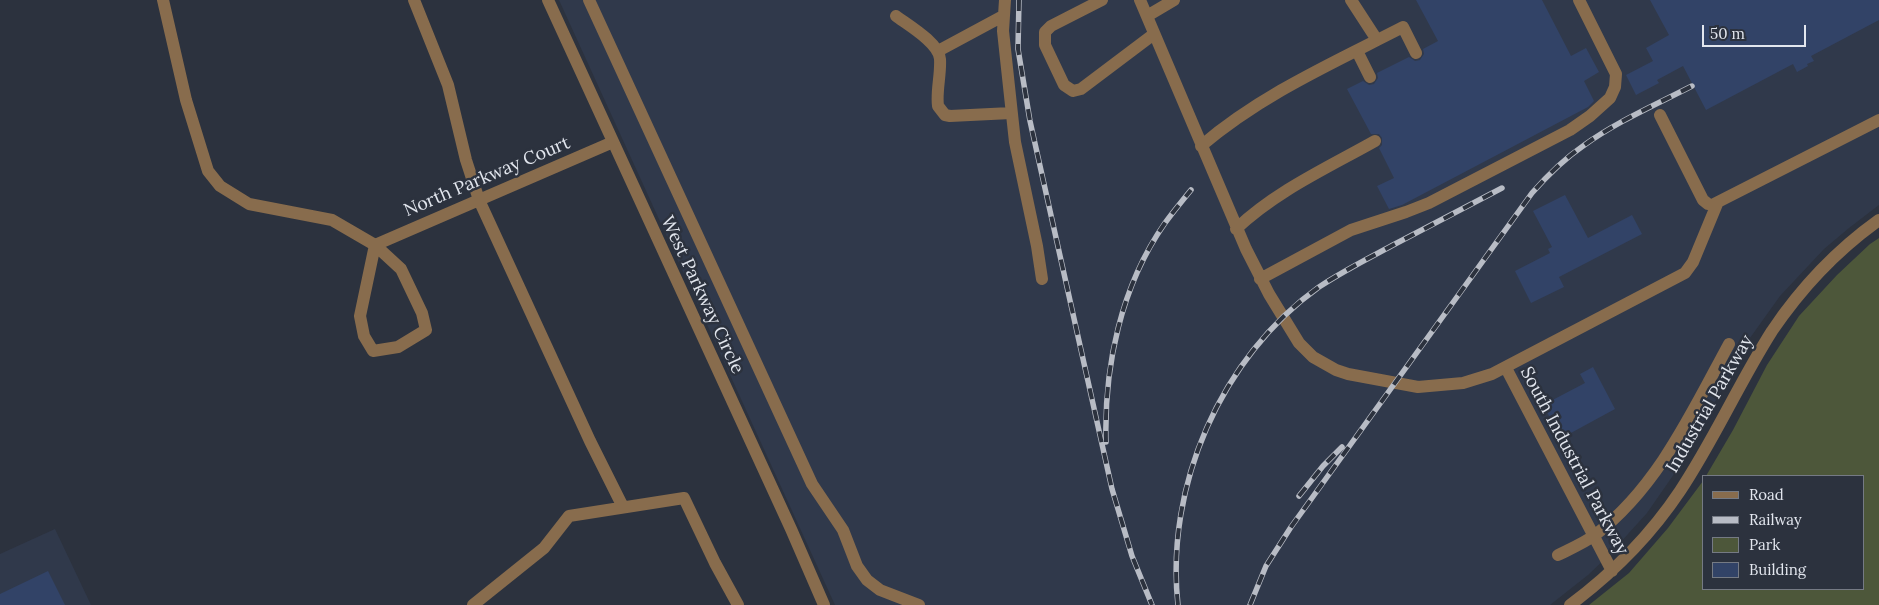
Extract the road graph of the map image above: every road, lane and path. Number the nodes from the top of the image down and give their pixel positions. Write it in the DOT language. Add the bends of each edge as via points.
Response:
graph roads {
  1 [pos="163,0"];
  2 [pos="414,0"];
  3 [pos="548,0"];
  4 [pos="589,0"];
  5 [pos="1005,0"];
  6 [pos="1102,0"];
  7 [pos="1140,0"];
  8 [pos="1174,0"];
  9 [pos="1351,0"];
  10 [pos="1579,0"];
  11 [pos="896,16"];
  12 [pos="1003,16"];
  13 [pos="1147,16"];
  14 [pos="1154,34"];
  15 [pos="1377,40"];
  16 [pos="938,50"];
  17 [pos="1357,51"];
  18 [pos="1416,52"];
  19 [pos="1370,77"];
  20 [pos="1012,113"];
  21 [pos="1660,115"];
  22 [pos="1879,120"];
  23 [pos="1375,141"];
  24 [pos="613,142"];
  25 [pos="1201,146"];
  26 [pos="479,200"];
  27 [pos="1717,204"];
  28 [pos="1879,220"];
  29 [pos="1236,228"];
  30 [pos="375,245"];
  31 [pos="1260,278"];
  32 [pos="1042,279"];
  33 [pos="1729,344"];
  34 [pos="1506,368"];
  35 [pos="624,507"];
  36 [pos="1594,536"];
  37 [pos="1558,555"];
  38 [pos="1612,571"];
  39 [pos="473,605"];
  40 [pos="738,605"];
  41 [pos="824,605"];
  42 [pos="919,605"];
  43 [pos="1570,605"];
  1 -- 30 [label="street" via="186,100 208,171 220,186 249,204 332,220"];
  2 -- 26 [label="street" via="448,85"];
  3 -- 24 [label="street, West Parkway Circle"];
  4 -- 42 [label="street" via="812,484 843,530 857,566 868,580 880,590"];
  5 -- 12 [label="street"];
  6 -- 14 [label="street" via="1045,32 1045,45 1069,90 1082,89"];
  7 -- 13 [label="street"];
  8 -- 13 [label="street"];
  9 -- 15 [label="street"];
  10 -- 31 [label="street" via="1616,74 1613,93 1598,109 1558,136 1429,203 1351,230"];
  11 -- 16 [label="street"];
  12 -- 16 [label="street"];
  12 -- 20 [label="street"];
  13 -- 14 [label="street"];
  14 -- 25 [label="street"];
  15 -- 17 [label="street"];
  15 -- 18 [label="street" via="1403,27"];
  16 -- 20 [label="street" via="938,106 945,115"];
  17 -- 19 [label="street"];
  17 -- 25 [label="street" via="1257,104"];
  20 -- 32 [label="street"];
  21 -- 27 [label="street" via="1703,200"];
  22 -- 27 [label="street"];
  23 -- 29 [label="street" via="1278,196"];
  24 -- 26 [label="street, North Parkway Court"];
  24 -- 41 [label="street, West Parkway Circle"];
  25 -- 29 [label="street"];
  26 -- 30 [label="street, North Parkway Court"];
  26 -- 35 [label="street" via="590,441"];
  27 -- 34 [label="street" via="1693,262 1685,273"];
  28 -- 38 [label="street, Industrial Parkway" via="1834,257 1790,306 1679,492"];
  29 -- 31 [label="street"];
  30 -- 30 [label="street" via="360,316 364,336 373,351 398,347 426,330 422,313 401,269"];
  31 -- 34 [label="street" via="1292,335 1313,357 1336,370 1426,386 1463,383"];
  33 -- 36 [label="street" via="1661,463 1632,500"];
  34 -- 36 [label="street, South Industrial Parkway"];
  35 -- 39 [label="street" via="569,516 544,548"];
  35 -- 40 [label="street" via="684,498 714,563"];
  36 -- 37 [label="street"];
  36 -- 38 [label="street, South Industrial Parkway"];
  38 -- 43 [label="street, Industrial Parkway"];
}
